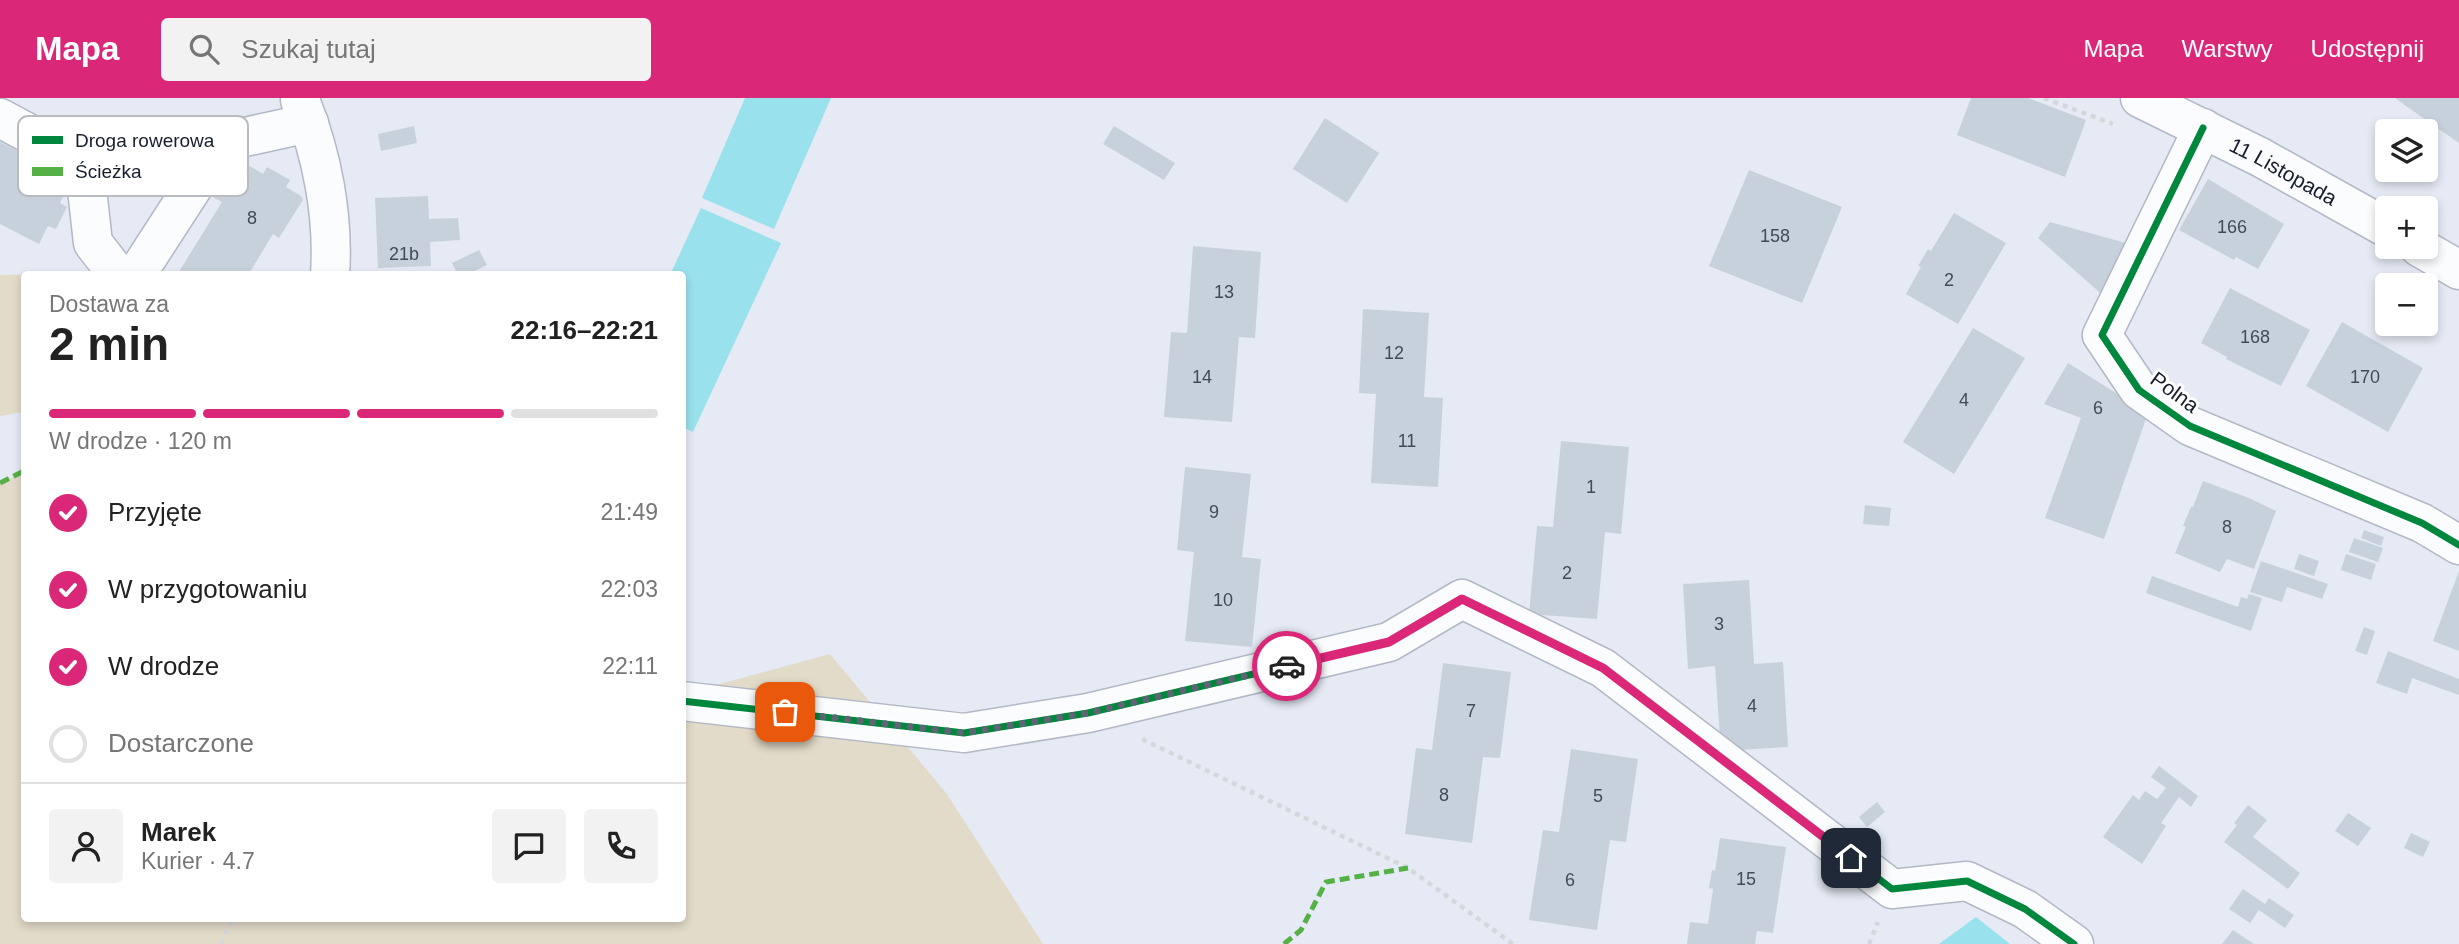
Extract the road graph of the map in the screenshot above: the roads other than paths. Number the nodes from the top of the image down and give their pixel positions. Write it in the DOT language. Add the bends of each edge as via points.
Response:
graph roads {
  1 [pos="2140,98"];
  2 [pos="304,110"];
  3 [pos="0,118"];
  4 [pos="18,128"];
  5 [pos="2203,128"];
  6 [pos="248,132"];
  7 [pos="88,196"];
  8 [pos="187,196"];
  9 [pos="2375,221"];
  10 [pos="2438,258"];
  11 [pos="2459,270"];
  12 [pos="115,271"];
  13 [pos="139,271"];
  14 [pos="330,271"];
  15 [pos="2459,545"];
  16 [pos="686,701"];
  17 [pos="2074,944"];
  1 -- 5 [label="street, 11 Listopada"];
  2 -- 6 [label="street"];
  2 -- 14 [label="street" via="327,191"];
  3 -- 4 [label="street"];
  5 -- 9 [label="street, 11 Listopada"];
  5 -- 15 [label="street, Polna" via="2102,335 2138,390 2190,426 2422,523"];
  7 -- 12 [label="street" via="93,243"];
  8 -- 13 [label="street"];
  10 -- 11 [label="street"];
  16 -- 17 [label="street" via="964,733 1088,713 1389,642 1462,599 1603,668 1892,889 1966,881 2025,909"];
}
